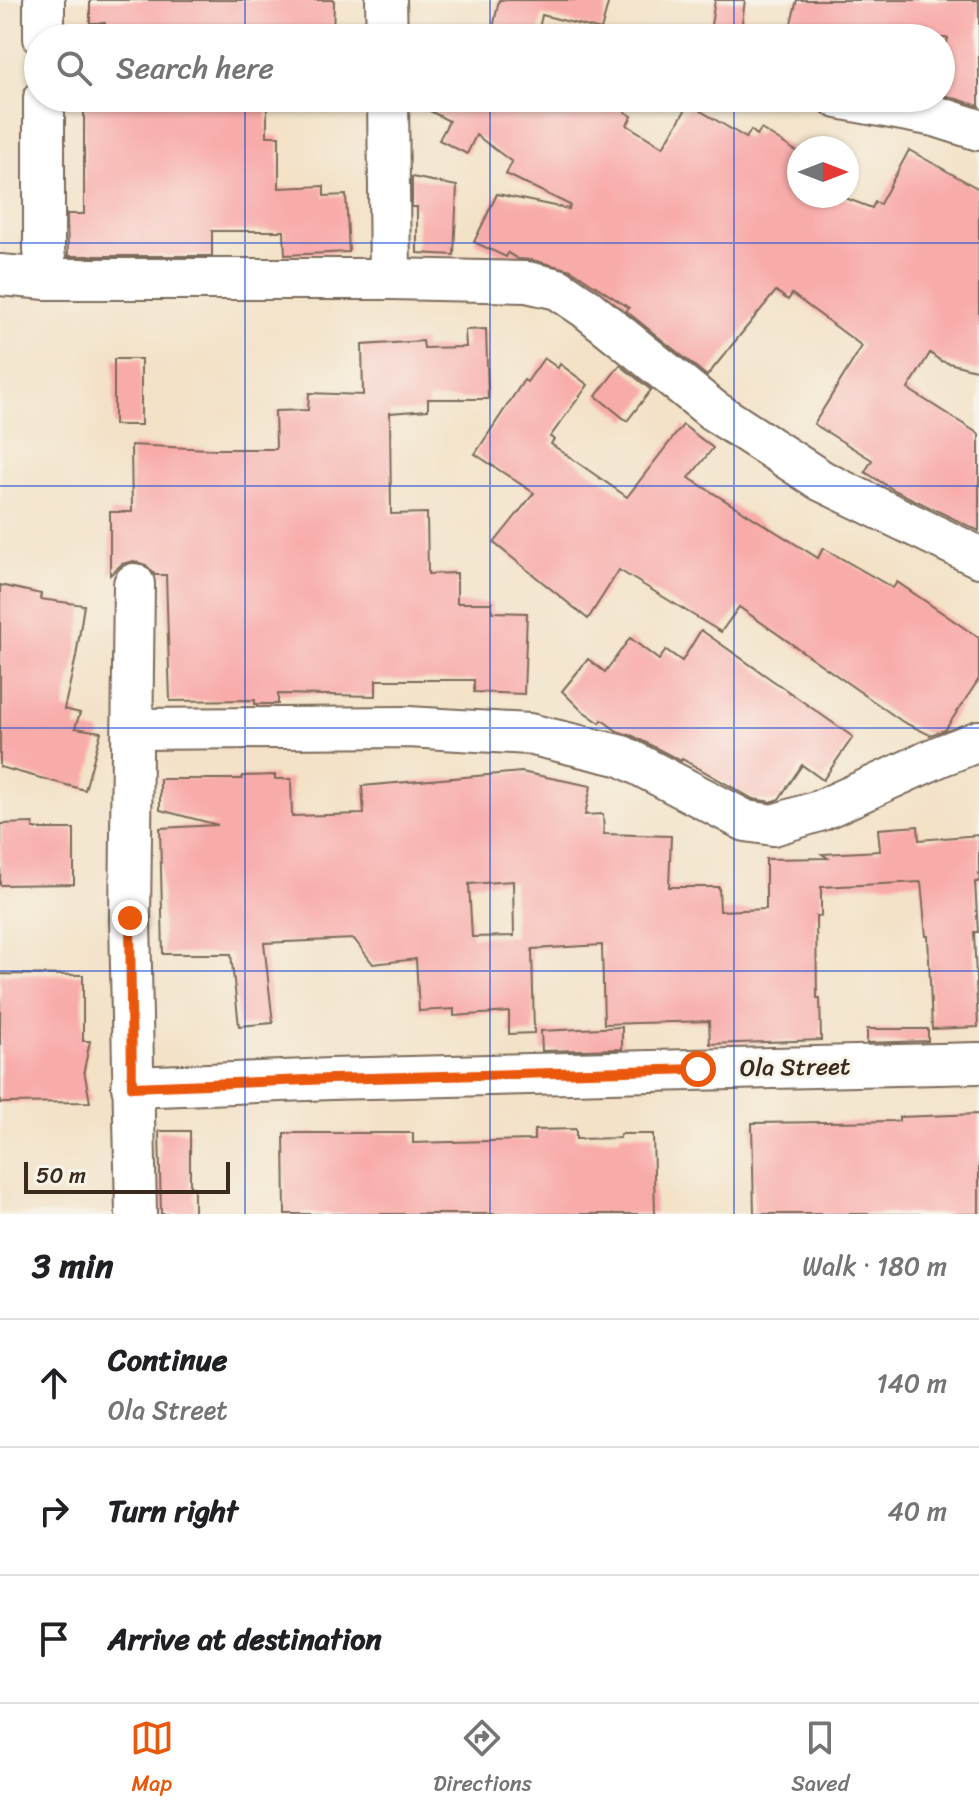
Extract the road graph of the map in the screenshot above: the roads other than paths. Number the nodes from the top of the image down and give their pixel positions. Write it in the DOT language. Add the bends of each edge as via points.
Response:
graph roads {
  1 [pos="44,0"];
  2 [pos="386,0"];
  3 [pos="44,24"];
  4 [pos="387,24"];
  5 [pos="44,112"];
  6 [pos="388,112"];
  7 [pos="913,112"];
  8 [pos="979,130"];
  9 [pos="0,275"];
  10 [pos="47,279"];
  11 [pos="390,279"];
  12 [pos="979,557"];
  13 [pos="134,584"];
  14 [pos="134,729"];
  15 [pos="979,741"];
  16 [pos="979,1063"];
  17 [pos="132,1087"];
  18 [pos="136,1214"];
  1 -- 3 [label="street"];
  2 -- 4 [label="street"];
  5 -- 10 [label="street"];
  6 -- 11 [label="street"];
  7 -- 8 [label="street"];
  9 -- 10 [label="street"];
  10 -- 11 [label="street"];
  11 -- 12 [label="street" via="527,282 558,289 714,411 822,481"];
  13 -- 14 [label="street"];
  14 -- 15 [label="street" via="408,727 529,734 622,756 746,821 773,825 819,811"];
  14 -- 17 [label="street"];
  16 -- 17 [label="street, Ola Street"];
  17 -- 18 [label="street"];
}
